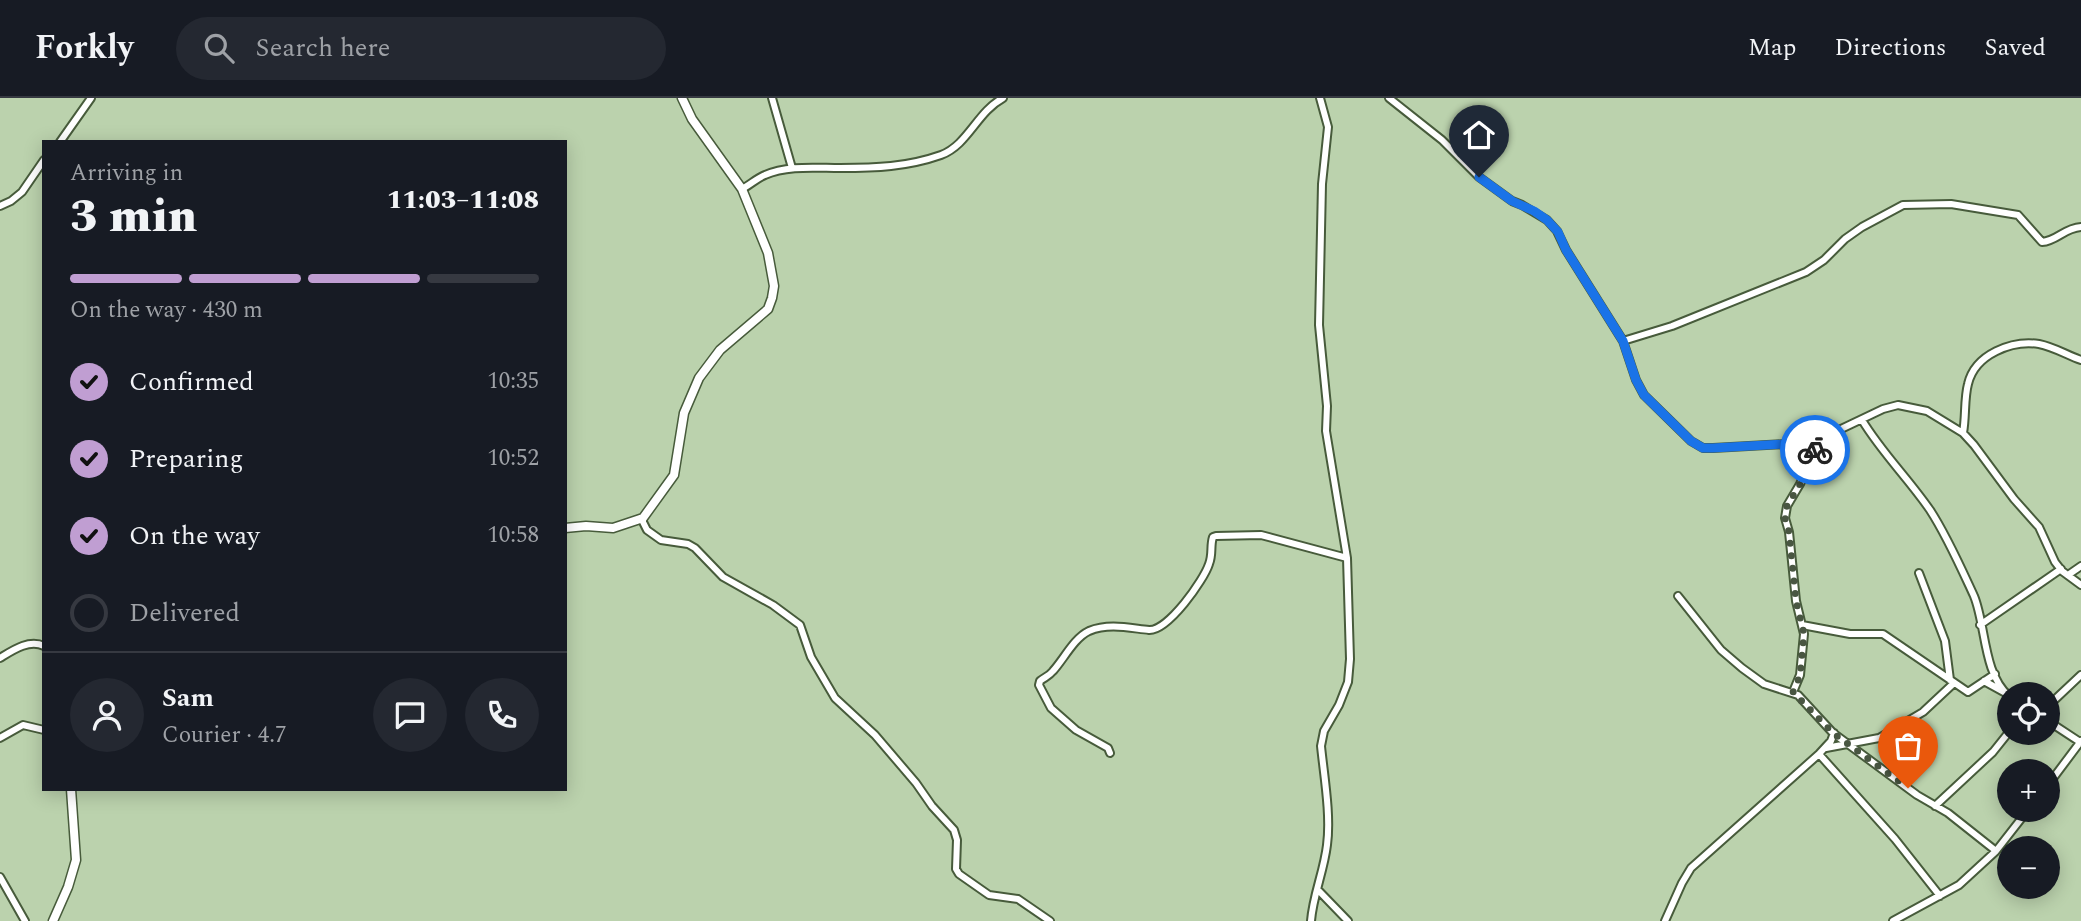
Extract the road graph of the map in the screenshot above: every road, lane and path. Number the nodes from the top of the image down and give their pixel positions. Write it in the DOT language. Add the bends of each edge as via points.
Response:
graph roads {
  1 [pos="91,98"];
  2 [pos="682,98"];
  3 [pos="772,98"];
  4 [pos="1003,98"];
  5 [pos="1320,98"];
  6 [pos="1389,98"];
  7 [pos="61,140"];
  8 [pos="42,163"];
  9 [pos="792,168"];
  10 [pos="742,189"];
  11 [pos="0,206"];
  12 [pos="2081,227"];
  13 [pos="1623,341"];
  14 [pos="2081,360"];
  15 [pos="1862,420"];
  16 [pos="1963,433"];
  17 [pos="1820,439"];
  18 [pos="643,518"];
  19 [pos="567,528"];
  20 [pos="1346,558"];
  21 [pos="2081,566"];
  22 [pos="2061,569"];
  23 [pos="1919,573"];
  24 [pos="2068,576"];
  25 [pos="2081,585"];
  26 [pos="1678,596"];
  27 [pos="1802,625"];
  28 [pos="1980,625"];
  29 [pos="42,645"];
  30 [pos="0,658"];
  31 [pos="1995,674"];
  32 [pos="2081,675"];
  33 [pos="1952,681"];
  34 [pos="1984,681"];
  35 [pos="2000,682"];
  36 [pos="1997,689"];
  37 [pos="1793,692"];
  38 [pos="2060,695"];
  39 [pos="2060,728"];
  40 [pos="42,730"];
  41 [pos="1834,733"];
  42 [pos="0,738"];
  43 [pos="2081,741"];
  44 [pos="1849,744"];
  45 [pos="1999,745"];
  46 [pos="1825,748"];
  47 [pos="1111,753"];
  48 [pos="1819,754"];
  49 [pos="2060,769"];
  50 [pos="71,791"];
  51 [pos="1935,806"];
  52 [pos="2019,822"];
  53 [pos="1996,851"];
  54 [pos="0,877"];
  55 [pos="1318,890"];
  56 [pos="1940,896"];
  57 [pos="25,921"];
  58 [pos="53,921"];
  59 [pos="1050,921"];
  60 [pos="1311,921"];
  61 [pos="1348,921"];
  62 [pos="1665,921"];
  63 [pos="1893,921"];
  1 -- 7 [label="street"];
  2 -- 10 [label="street"];
  3 -- 9 [label="street"];
  4 -- 9 [label="street" via="952,150 941,155 892,168"];
  5 -- 20 [label="street" via="1328,127 1319,325 1326,431"];
  6 -- 13 [label="street" via="1479,177 1547,220"];
  8 -- 11 [label="street" via="22,192"];
  9 -- 10 [label="street" via="766,174"];
  10 -- 18 [label="street" via="768,253 772,298 768,309 720,350 699,378 684,413 674,475"];
  12 -- 13 [label="street" via="2045,242 2018,215 1951,204 1903,205 1862,227 1806,272"];
  13 -- 17 [label="street" via="1644,395 1683,435 1703,448"];
  14 -- 16 [label="street" via="2038,344 1990,353 1968,382"];
  15 -- 16 [label="street" via="1898,405 1927,411"];
  15 -- 17 [label="street"];
  15 -- 28 [label="street" via="1932,513 1975,599"];
  16 -- 22 [label="street" via="2039,527"];
  17 -- 27 [label="street" via="1785,518"];
  18 -- 19 [label="street" via="613,528"];
  18 -- 59 [label="street" via="647,530 661,540 695,548 723,577 800,625 811,657 835,698 875,735 954,830 959,874 989,895 1018,899"];
  20 -- 47 [label="street" via="1261,536 1216,536 1210,544 1208,567 1163,625 1151,630 1125,626 1086,633 1039,685 1051,708"];
  20 -- 55 [label="street" via="1350,659 1348,682 1321,746 1328,841"];
  21 -- 24 [label="street"];
  22 -- 24 [label="street"];
  22 -- 28 [label="street"];
  23 -- 33 [label="street" via="1945,641"];
  24 -- 25 [label="street"];
  26 -- 37 [label="street" via="1721,650 1742,668 1764,684"];
  27 -- 33 [label="street" via="1850,634 1883,634"];
  27 -- 37 [label="street" via="1804,648"];
  28 -- 31 [label="street"];
  29 -- 30 [label="street" via="29,644"];
  31 -- 34 [label="street"];
  31 -- 35 [label="street"];
  32 -- 38 [label="street"];
  33 -- 34 [label="street" via="1970,692"];
  33 -- 44 [label="street" via="1906,724 1879,738"];
  34 -- 36 [label="street"];
  37 -- 41 [label="street"];
  39 -- 43 [label="street"];
  40 -- 42 [label="street" via="23,725"];
  41 -- 44 [label="street"];
  41 -- 46 [label="street"];
  43 -- 49 [label="street"];
  44 -- 46 [label="street"];
  44 -- 51 [label="street"];
  45 -- 51 [label="street"];
  46 -- 48 [label="street"];
  48 -- 56 [label="street"];
  48 -- 62 [label="street" via="1692,868"];
  50 -- 58 [label="street" via="76,860"];
  51 -- 53 [label="street"];
  52 -- 53 [label="street"];
  53 -- 56 [label="street"];
  54 -- 57 [label="street"];
  55 -- 60 [label="street"];
  55 -- 61 [label="street"];
  56 -- 63 [label="street"];
}
